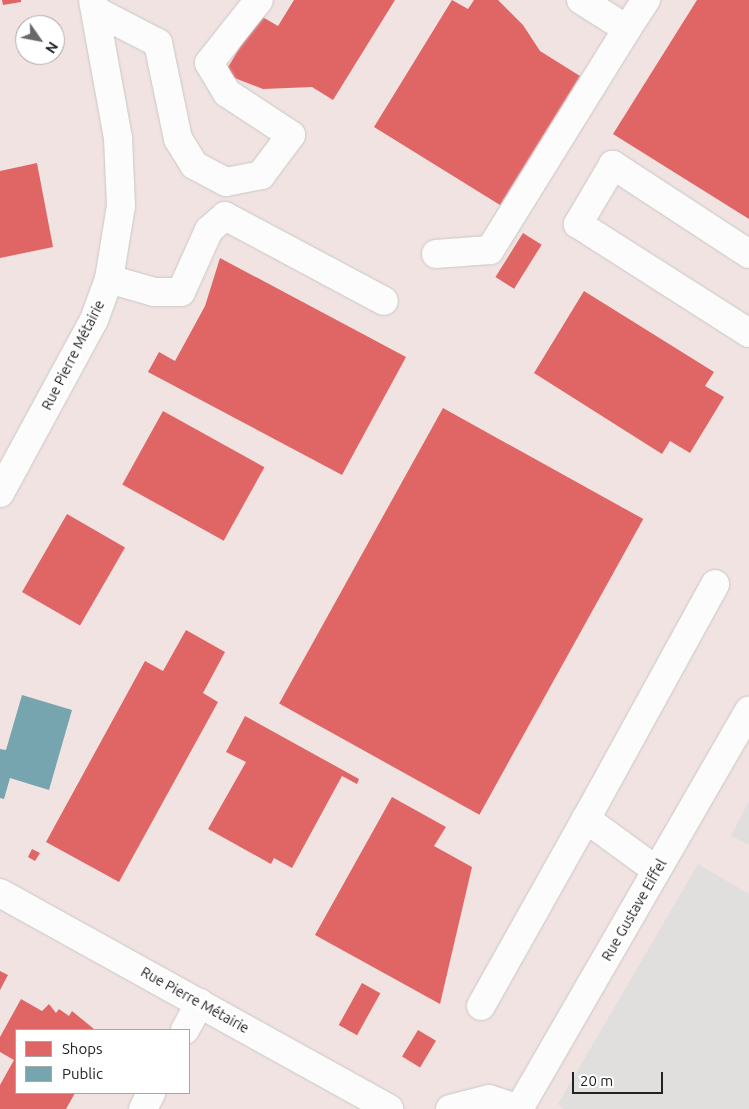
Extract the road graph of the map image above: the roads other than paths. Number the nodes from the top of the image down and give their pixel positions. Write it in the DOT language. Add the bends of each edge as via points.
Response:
graph roads {
  1 [pos="259,0"];
  2 [pos="580,0"];
  3 [pos="646,0"];
  4 [pos="95,3"];
  5 [pos="627,29"];
  6 [pos="436,254"];
  7 [pos="749,254"];
  8 [pos="109,279"];
  9 [pos="384,301"];
  10 [pos="749,333"];
  11 [pos="0,493"];
  12 [pos="715,584"];
  13 [pos="749,711"];
  14 [pos="586,819"];
  15 [pos="656,870"];
  16 [pos="0,893"];
  17 [pos="200,1003"];
  18 [pos="481,1006"];
  19 [pos="186,1029"];
  20 [pos="151,1094"];
  21 [pos="143,1109"];
  22 [pos="390,1109"];
  23 [pos="450,1109"];
  24 [pos="519,1109"];
  1 -- 4 [label="street" via="210,62 226,93 291,135 261,175 226,182 194,165 178,139 158,43"];
  2 -- 5 [label="street"];
  3 -- 5 [label="street"];
  4 -- 8 [label="street, Rue Pierre Métairie" via="118,138 121,206"];
  5 -- 6 [label="street" via="490,250"];
  7 -- 10 [label="street" via="613,165 578,224"];
  8 -- 9 [label="street" via="154,292 181,292 209,230 224,216"];
  8 -- 11 [label="street, Rue Pierre Métairie" via="94,320"];
  12 -- 14 [label="street"];
  13 -- 15 [label="street, Rue Gustave Eiffel"];
  14 -- 15 [label="street"];
  14 -- 18 [label="street"];
  15 -- 24 [label="street, Rue Gustave Eiffel"];
  16 -- 17 [label="street, Rue Pierre Métairie"];
  17 -- 19 [label="street"];
  17 -- 22 [label="street, Rue Pierre Métairie"];
  20 -- 21 [label="street"];
  23 -- 24 [label="street" via="488,1099"];
}
